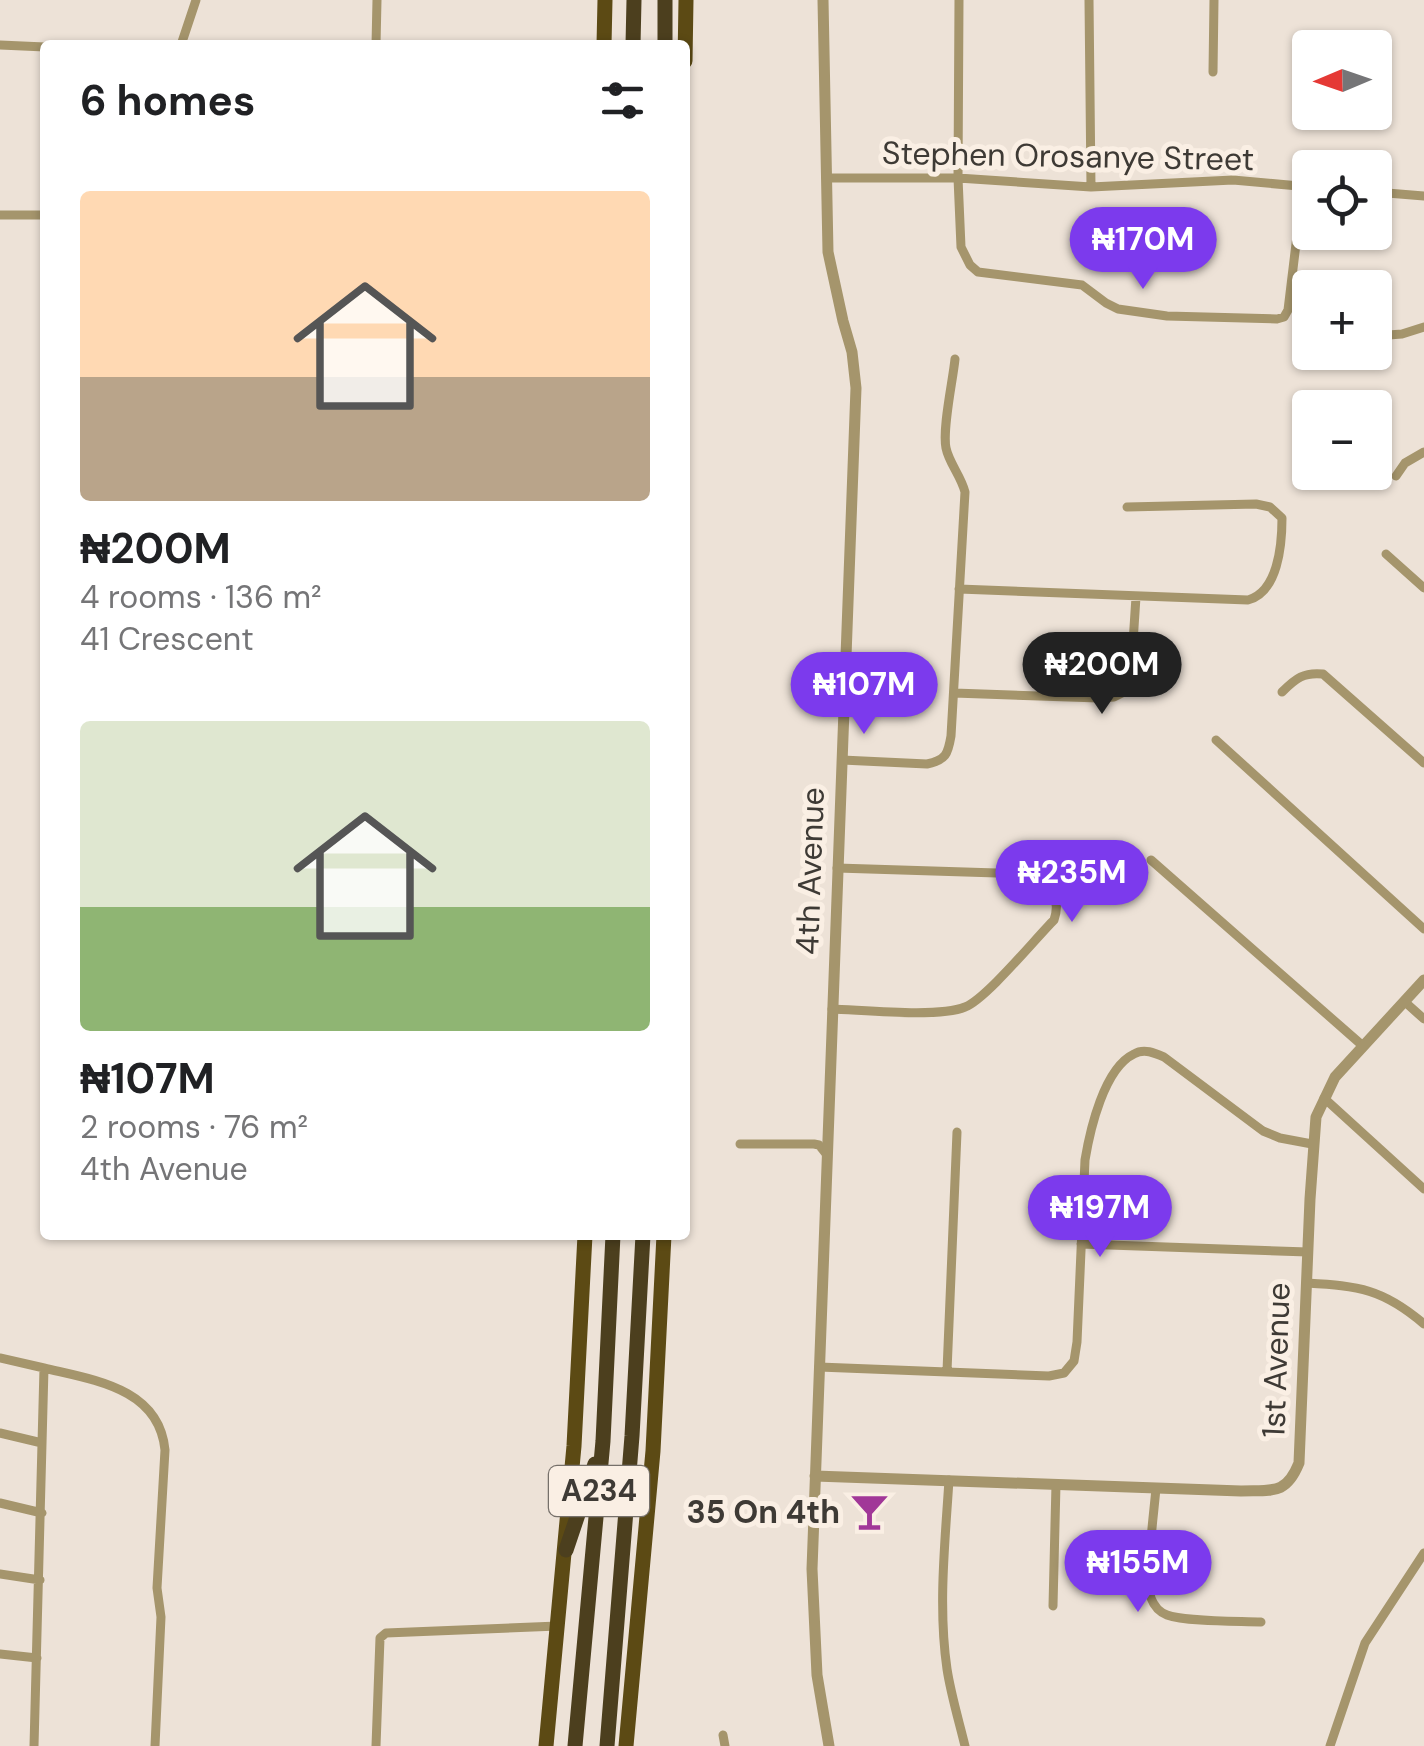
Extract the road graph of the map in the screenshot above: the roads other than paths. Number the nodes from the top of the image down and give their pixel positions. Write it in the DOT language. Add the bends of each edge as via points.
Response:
graph roads {
  1 [pos="196,0"];
  2 [pos="377,0"];
  3 [pos="605,0"];
  4 [pos="634,0"];
  5 [pos="665,0"];
  6 [pos="686,0"];
  7 [pos="823,0"];
  8 [pos="958,0"];
  9 [pos="1089,0"];
  10 [pos="1214,0"];
  11 [pos="183,40"];
  12 [pos="376,40"];
  13 [pos="604,40"];
  14 [pos="634,40"];
  15 [pos="665,40"];
  16 [pos="685,40"];
  17 [pos="0,45"];
  18 [pos="40,47"];
  19 [pos="1213,72"];
  20 [pos="826,178"];
  21 [pos="958,178"];
  22 [pos="1292,185"];
  23 [pos="1091,186"];
  24 [pos="1392,193"];
  25 [pos="1424,196"];
  26 [pos="0,215"];
  27 [pos="40,215"];
  28 [pos="1297,250"];
  29 [pos="1424,327"];
  30 [pos="1392,335"];
  31 [pos="956,359"];
  32 [pos="1424,452"];
  33 [pos="1396,476"];
  34 [pos="1126,506"];
  35 [pos="1386,554"];
  36 [pos="1424,588"];
  37 [pos="958,590"];
  38 [pos="1136,597"];
  39 [pos="1282,692"];
  40 [pos="954,693"];
  41 [pos="1216,740"];
  42 [pos="842,760"];
  43 [pos="1424,763"];
  44 [pos="1152,860"];
  45 [pos="838,868"];
  46 [pos="1424,929"];
  47 [pos="1424,980"];
  48 [pos="1405,1002"];
  49 [pos="832,1009"];
  50 [pos="1424,1018"];
  51 [pos="1363,1046"];
  52 [pos="1324,1098"];
  53 [pos="957,1132"];
  54 [pos="740,1144"];
  55 [pos="1312,1144"];
  56 [pos="827,1155"];
  57 [pos="1424,1189"];
  58 [pos="584,1240"];
  59 [pos="613,1240"];
  60 [pos="643,1240"];
  61 [pos="664,1240"];
  62 [pos="1081,1244"];
  63 [pos="1308,1252"];
  64 [pos="1307,1283"];
  65 [pos="1424,1324"];
  66 [pos="0,1358"];
  67 [pos="820,1367"];
  68 [pos="44,1368"];
  69 [pos="947,1371"];
  70 [pos="0,1433"];
  71 [pos="603,1442"];
  72 [pos="42,1443"];
  73 [pos="816,1476"];
  74 [pos="949,1480"];
  75 [pos="1056,1484"];
  76 [pos="1156,1488"];
  77 [pos="0,1503"];
  78 [pos="42,1513"];
  79 [pos="566,1550"];
  80 [pos="1424,1553"];
  81 [pos="0,1574"];
  82 [pos="40,1580"];
  83 [pos="1053,1606"];
  84 [pos="1261,1622"];
  85 [pos="558,1626"];
  86 [pos="0,1654"];
  87 [pos="38,1658"];
  88 [pos="723,1734"];
  89 [pos="607,1745"];
  90 [pos="34,1746"];
  91 [pos="155,1746"];
  92 [pos="376,1746"];
  93 [pos="546,1746"];
  94 [pos="575,1746"];
  95 [pos="626,1746"];
  96 [pos="725,1746"];
  97 [pos="829,1746"];
  98 [pos="965,1746"];
  99 [pos="1330,1746"];
  1 -- 11 [label="street"];
  2 -- 12 [label="street"];
  3 -- 13 [label="highway"];
  4 -- 14 [label="highway"];
  5 -- 15 [label="highway"];
  6 -- 16 [label="highway"];
  7 -- 20 [label="street, 4th Avenue"];
  8 -- 21 [label="street"];
  9 -- 23 [label="street"];
  10 -- 19 [label="street"];
  17 -- 18 [label="street"];
  20 -- 21 [label="street, Stephen Orosanye Street"];
  20 -- 42 [label="street, 4th Avenue" via="828,252 856,388"];
  21 -- 23 [label="street, Stephen Orosanye Street"];
  21 -- 28 [label="street" via="961,248 978,272 1082,285 1118,308 1167,316 1284,317"];
  22 -- 23 [label="street, Stephen Orosanye Street" via="1233,180"];
  24 -- 25 [label="street"];
  26 -- 27 [label="street"];
  29 -- 30 [label="street"];
  31 -- 37 [label="street" via="945,440 965,492"];
  32 -- 33 [label="street"];
  34 -- 38 [label="street" via="1256,504 1282,518 1277,560 1260,597"];
  35 -- 36 [label="street"];
  37 -- 38 [label="street"];
  37 -- 40 [label="street"];
  38 -- 40 [label="street" via="1124,692 1099,698"];
  39 -- 43 [label="street" via="1300,676 1323,674"];
  40 -- 42 [label="street" via="952,736 940,762"];
  41 -- 46 [label="street"];
  42 -- 45 [label="street, 4th Avenue"];
  44 -- 51 [label="street"];
  45 -- 49 [label="street, 4th Avenue"];
  45 -- 49 [label="street" via="1019,876 1048,888 1058,908 1054,920 966,1007"];
  47 -- 48 [label="street, 1st Avenue"];
  48 -- 50 [label="street"];
  48 -- 51 [label="street, 1st Avenue"];
  49 -- 56 [label="street, 4th Avenue"];
  51 -- 52 [label="street, 1st Avenue"];
  52 -- 55 [label="street, 1st Avenue"];
  52 -- 57 [label="street"];
  53 -- 69 [label="street"];
  54 -- 56 [label="street" via="814,1144"];
  55 -- 62 [label="street" via="1263,1132 1164,1057 1134,1054 1114,1074 1090,1131"];
  55 -- 63 [label="street, 1st Avenue"];
  56 -- 67 [label="street, 4th Avenue"];
  58 -- 79 [label="highway"];
  59 -- 71 [label="highway, A234"];
  60 -- 89 [label="highway, A234"];
  61 -- 95 [label="highway" via="654,1451"];
  62 -- 63 [label="street"];
  62 -- 69 [label="street" via="1077,1342 1064,1373"];
  63 -- 64 [label="street, 1st Avenue"];
  64 -- 65 [label="street" via="1384,1295"];
  64 -- 76 [label="street, 1st Avenue" via="1299,1463 1292,1479 1265,1490"];
  66 -- 68 [label="street"];
  67 -- 69 [label="street"];
  67 -- 73 [label="street, 4th Avenue"];
  68 -- 72 [label="street"];
  68 -- 91 [label="street" via="130,1394 164,1432"];
  70 -- 72 [label="street"];
  71 -- 79 [label="highway"];
  71 -- 94 [label="highway, A234"];
  72 -- 78 [label="street"];
  73 -- 74 [label="street, 1st Avenue"];
  73 -- 97 [label="street, 4th Avenue" via="814,1637"];
  74 -- 75 [label="street, 1st Avenue"];
  74 -- 98 [label="street" via="945,1646"];
  75 -- 76 [label="street, 1st Avenue"];
  75 -- 83 [label="street"];
  76 -- 84 [label="street" via="1150,1576 1155,1607 1182,1618"];
  77 -- 78 [label="street"];
  78 -- 82 [label="street"];
  79 -- 85 [label="highway"];
  80 -- 99 [label="street" via="1365,1643"];
  81 -- 82 [label="street"];
  82 -- 87 [label="street"];
  85 -- 92 [label="street" via="386,1633 380,1638"];
  85 -- 93 [label="highway"];
  86 -- 87 [label="street"];
  87 -- 90 [label="street"];
  88 -- 96 [label="street"];
}
